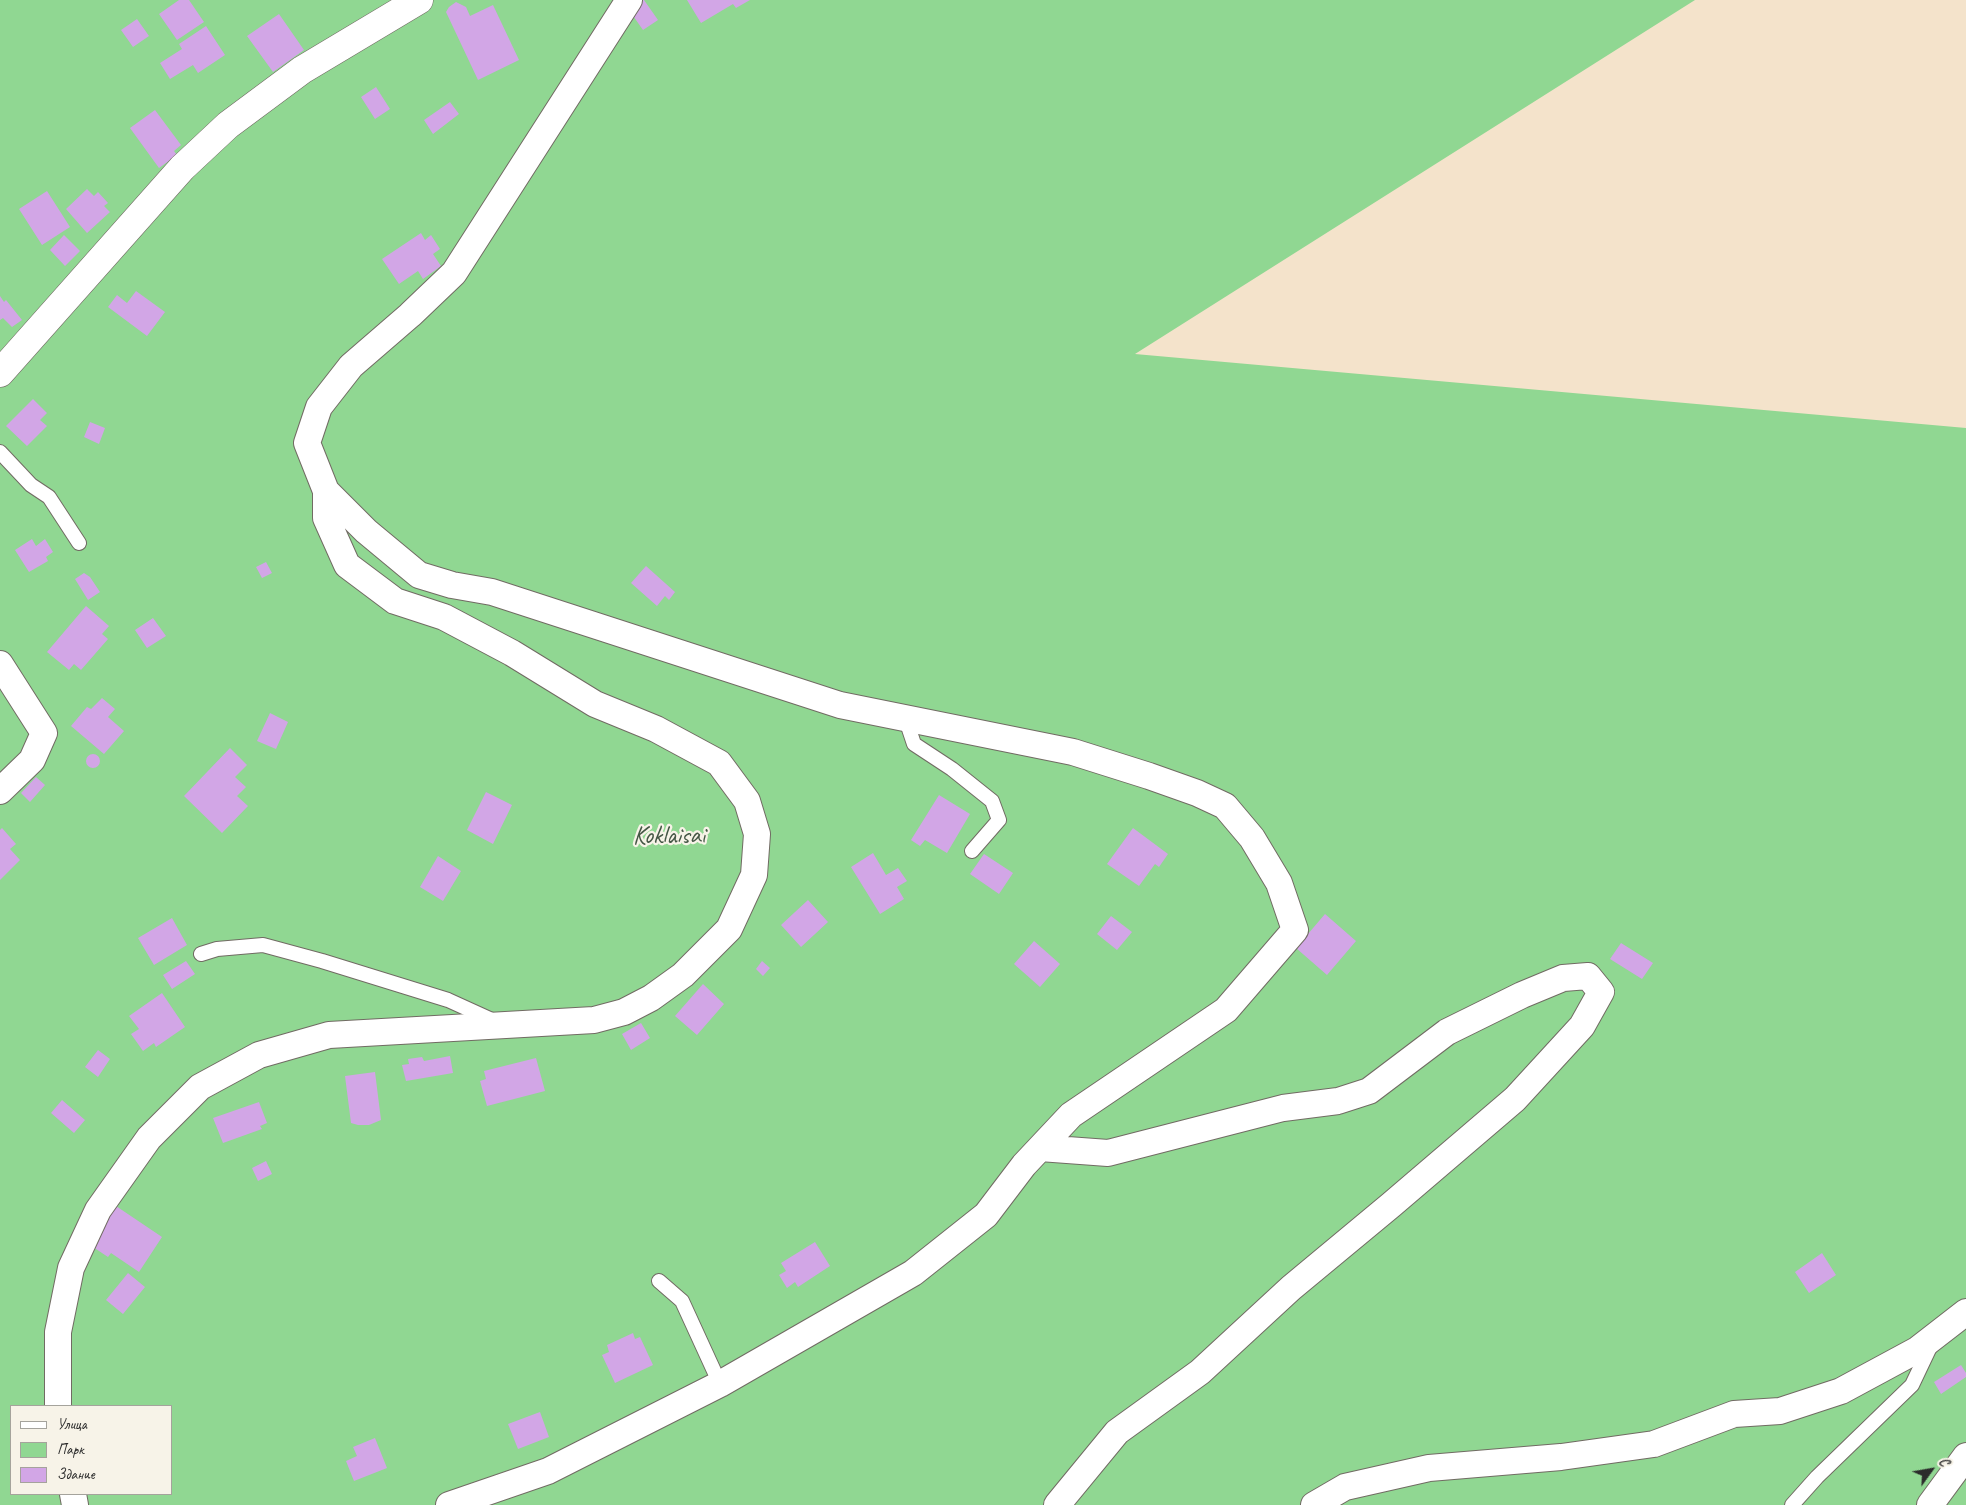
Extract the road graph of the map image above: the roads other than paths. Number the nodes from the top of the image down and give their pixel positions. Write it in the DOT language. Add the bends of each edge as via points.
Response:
graph roads {
  1 [pos="419,0"];
  2 [pos="629,0"];
  3 [pos="0,373"];
  4 [pos="0,452"];
  5 [pos="326,491"];
  6 [pos="78,543"];
  7 [pos="0,664"];
  8 [pos="905,718"];
  9 [pos="0,791"];
  10 [pos="972,850"];
  11 [pos="200,954"];
  12 [pos="502,1025"];
  13 [pos="1040,1148"];
  14 [pos="659,1282"];
  15 [pos="1966,1312"];
  16 [pos="1936,1335"];
  17 [pos="720,1384"];
  18 [pos="58,1405"];
  19 [pos="1966,1456"];
  20 [pos="449,1505"];
  21 [pos="1057,1505"];
  22 [pos="1314,1505"];
  23 [pos="1792,1505"];
  24 [pos="1930,1505"];
  1 -- 3 [label="street" via="302,70 228,125 182,168"];
  2 -- 5 [label="street" via="454,273 351,366 319,407 307,443"];
  4 -- 6 [label="lane" via="31,485 49,497"];
  5 -- 8 [label="street" via="366,531 419,575 492,592 840,705"];
  5 -- 12 [label="street" via="326,518 347,565 394,601 444,618 512,653 595,704 656,729 719,763 747,801 757,834 754,875 729,929 683,975 624,1012 594,1020"];
  7 -- 9 [label="street" via="44,733 32,760"];
  8 -- 10 [label="lane" via="914,744 992,801 999,820"];
  8 -- 13 [label="street" via="1073,752 1197,793 1225,806 1252,838 1279,883 1295,930 1226,1010 1071,1115"];
  11 -- 12 [label="lane" via="217,949 263,945 448,1000"];
  12 -- 18 [label="street" via="329,1035 259,1055 200,1087 149,1138 98,1210 71,1268 58,1332"];
  13 -- 17 [label="street" via="986,1215 913,1273"];
  13 -- 21 [label="street" via="1108,1153 1283,1108 1338,1101 1370,1091 1447,1032 1522,994 1563,978 1588,976 1601,992 1582,1026 1515,1099 1290,1288 1200,1372 1117,1432"];
  14 -- 17 [label="lane" via="682,1301"];
  15 -- 16 [label="street"];
  16 -- 22 [label="street" via="1916,1350 1840,1391 1780,1411 1734,1414 1654,1444 1560,1457 1429,1468 1345,1487"];
  16 -- 23 [label="lane" via="1912,1385"];
  17 -- 20 [label="street" via="548,1471"];
  19 -- 24 [label="street"];
}
